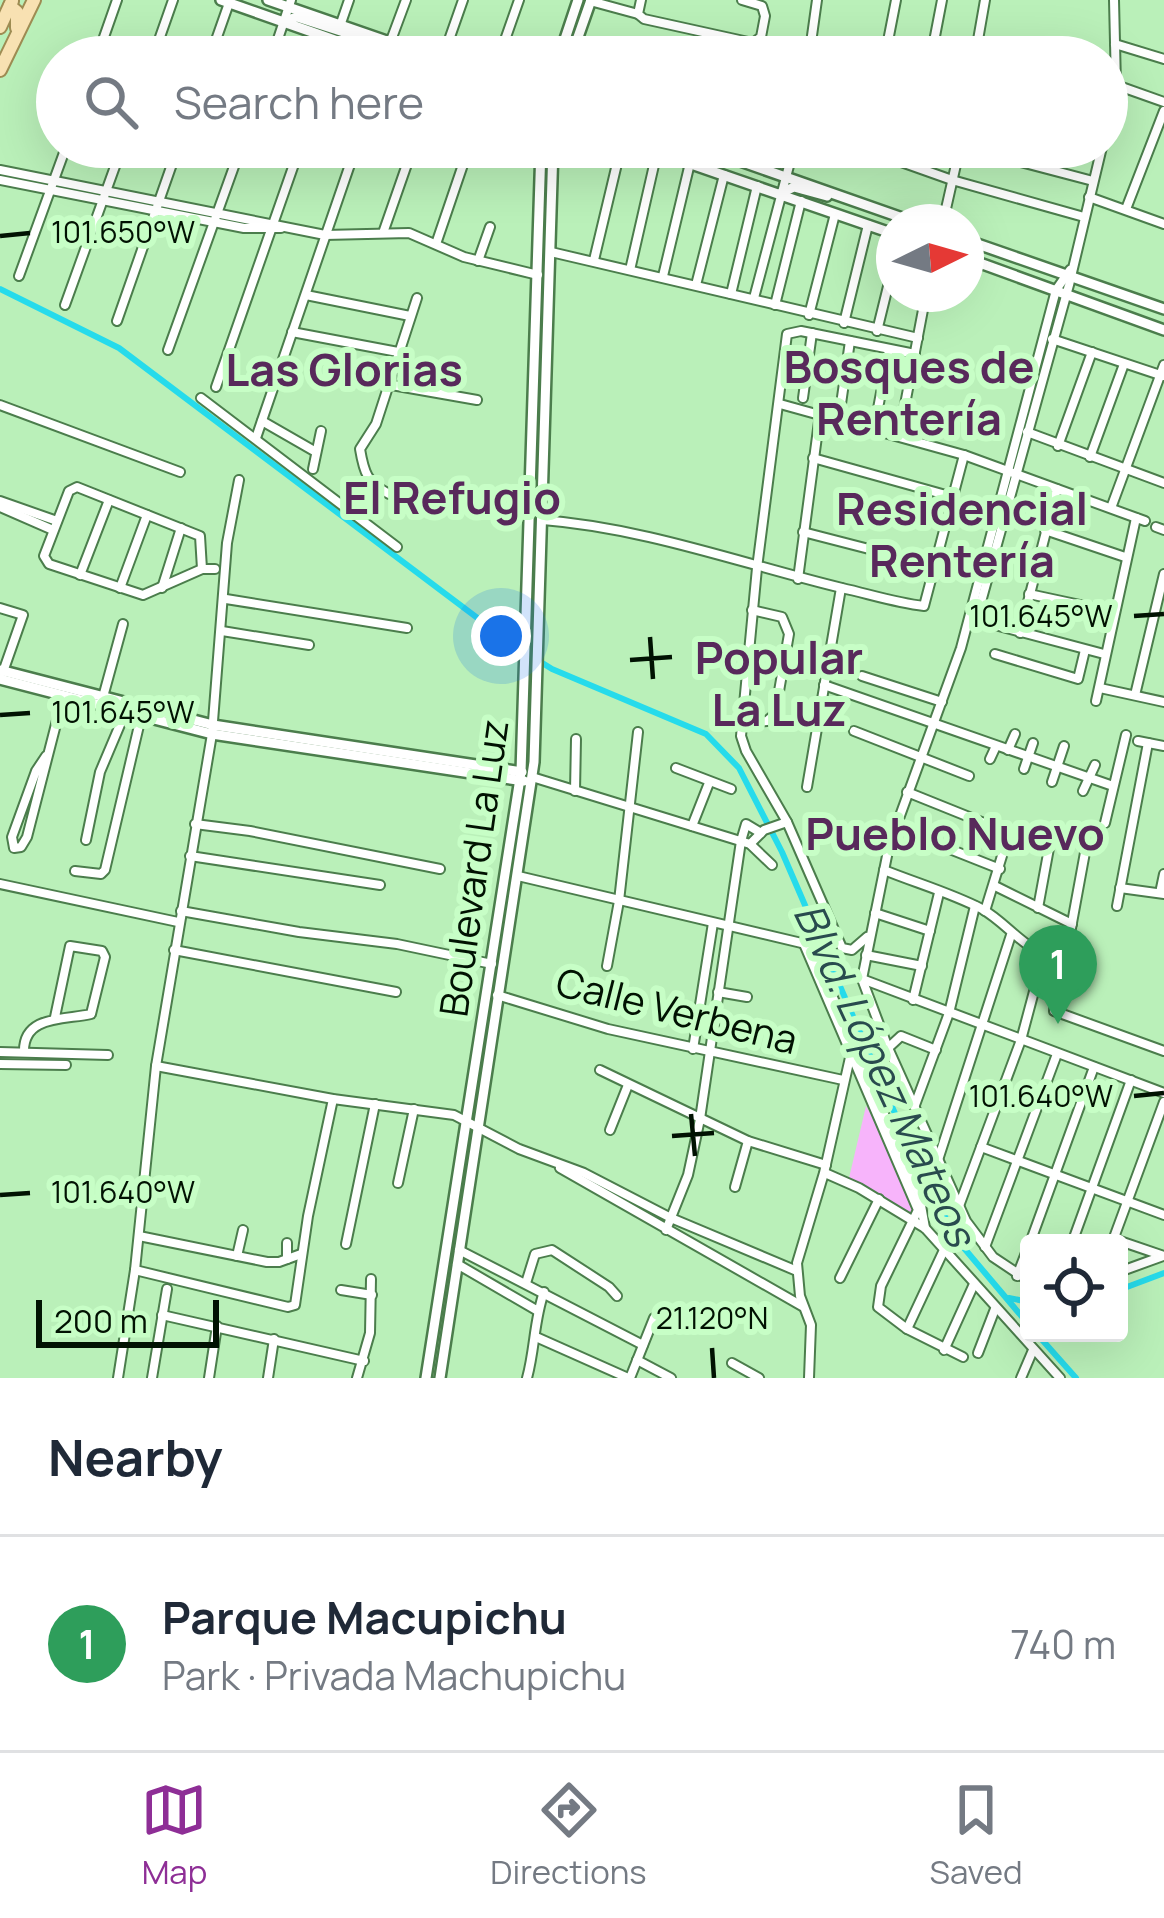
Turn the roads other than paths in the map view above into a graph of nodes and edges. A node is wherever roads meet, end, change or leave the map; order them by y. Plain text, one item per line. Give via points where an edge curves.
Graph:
1 (34, 0) edge
2 (117, 0) edge
3 (173, 0) edge
4 (268, 0) edge
5 (349, 0) edge
6 (406, 0) edge
7 (463, 0) edge
8 (519, 0) edge
9 (578, 0) edge
10 (590, 0) edge
11 (641, 0) edge
12 (742, 0) edge
13 (818, 0) edge
14 (896, 0) edge
15 (942, 0) edge
16 (985, 0) edge
17 (1114, 0) edge
18 (225, 2) edge
19 (11, 3) edge
20 (290, 4) edge
21 (641, 16) junction
22 (284, 21) junction
23 (340, 26) junction
24 (0, 27) edge
25 (17, 35) junction
26 (104, 36) edge
27 (161, 36) edge
28 (216, 36) edge
29 (279, 36) edge
30 (324, 36) edge
31 (368, 36) joint
32 (393, 36) edge
33 (450, 36) edge
34 (506, 36) edge
35 (566, 36) edge
36 (578, 36) edge
37 (720, 36) edge
38 (761, 36) edge
39 (812, 36) edge
40 (889, 36) edge
41 (933, 36) edge
42 (979, 36) edge
43 (1115, 36) edge
44 (1128, 48) edge
45 (1164, 59) edge
46 (0, 70) edge
47 (1128, 90) edge
48 (1164, 106) edge
49 (58, 168) edge
50 (115, 168) edge
51 (171, 168) edge
52 (234, 168) edge
53 (293, 168) edge
54 (349, 168) edge
55 (405, 168) edge
56 (462, 168) edge
57 (541, 168) edge
58 (553, 168) edge
59 (616, 168) edge
60 (653, 168) edge
61 (689, 168) edge
62 (704, 168) edge
63 (758, 168) edge
64 (789, 168) edge
65 (918, 168) edge
66 (956, 168) edge
67 (1041, 168) edge
68 (1097, 168) edge
69 (0, 170) edge
70 (724, 175) junction
71 (786, 178) junction
72 (0, 180) edge
73 (952, 180) junction
74 (1093, 182) junction
75 (52, 185) junction
76 (757, 186) junction
77 (781, 194) junction
78 (832, 194) junction
79 (106, 195) junction
80 (1089, 197) junction
81 (800, 202) junction
82 (947, 204) edge
83 (157, 206) junction
84 (876, 209) edge
85 (1126, 209) junction
86 (835, 214) junction
87 (1084, 217) junction
88 (217, 218) junction
89 (1163, 221) edge
90 (868, 225) junction
91 (273, 227) junction
92 (490, 227) dead end
93 (876, 228) edge
94 (382, 233) junction
95 (325, 235) junction
96 (436, 244) junction
97 (984, 245) edge
98 (551, 252) junction
99 (594, 260) junction
100 (478, 261) junction
101 (984, 265) edge
102 (630, 270) junction
103 (1069, 273) junction
104 (538, 274) junction
105 (19, 275) dead end
106 (663, 276) junction
107 (696, 285) junction
108 (1060, 289) junction
109 (731, 294) junction
110 (306, 295) junction
111 (417, 298) dead end
112 (754, 298) junction
113 (775, 304) junction
114 (65, 305) dead end
115 (788, 308) junction
116 (1164, 309) edge
117 (882, 312) edge
118 (923, 312) edge
119 (906, 314) dead end
120 (809, 315) junction
121 (410, 316) junction
122 (922, 317) junction
123 (117, 321) dead end
124 (844, 323) junction
125 (1164, 330) edge
126 (878, 331) junction
127 (292, 332) junction
128 (812, 333) junction
129 (788, 335) junction
130 (918, 338) junction
131 (1052, 339) junction
132 (850, 341) junction
133 (168, 350) dead end
134 (889, 350) junction
135 (398, 352) junction
136 (1092, 352) junction
137 (915, 354) junction
138 (1124, 364) junction
139 (1163, 372) edge
140 (386, 384) junction
141 (215, 387) dead end
142 (201, 398) dead end
143 (803, 398) dead end
144 (477, 400) dead end
145 (780, 404) junction
146 (841, 404) dead end
147 (0, 405) edge
148 (820, 414) junction
149 (876, 419) dead end
150 (262, 421) junction
151 (320, 431) dead end
152 (1027, 432) junction
153 (899, 436) junction
154 (256, 438) junction
155 (1058, 446) junction
156 (316, 452) junction
157 (964, 455) junction
158 (1090, 457) junction
159 (813, 458) junction
160 (313, 469) dead end
161 (1127, 470) junction
162 (1011, 471) junction
163 (180, 472) dead end
164 (1163, 479) edge
165 (239, 480) dead end
166 (1057, 489) junction
167 (389, 494) dead end
168 (952, 496) junction
169 (110, 500) junction
170 (0, 504) edge
171 (1111, 508) junction
172 (147, 515) junction
173 (543, 520) junction
174 (55, 526) junction
175 (181, 527) junction
176 (1045, 530) junction
177 (803, 532) junction
178 (397, 547) dead end
179 (1125, 557) junction
180 (934, 566) junction
181 (215, 568) dead end
182 (757, 568) junction
183 (202, 569) junction
184 (1164, 574) edge
185 (80, 575) junction
186 (798, 579) junction
187 (120, 588) junction
188 (842, 588) junction
189 (161, 589) junction
190 (1029, 594) junction
191 (226, 599) junction
192 (0, 608) edge
193 (752, 610) junction
194 (1113, 612) junction
195 (972, 619) junction
196 (123, 624) dead end
197 (407, 628) dead end
198 (221, 631) junction
199 (1020, 634) junction
200 (309, 645) dead end
201 (1085, 650) junction
202 (994, 654) dead end
203 (1104, 654) junction
204 (1, 675) edge
205 (862, 676) dead end
206 (824, 685) junction
207 (41, 687) junction
208 (1100, 688) junction
209 (532, 692) junction
210 (1135, 695) junction
211 (63, 697) junction
212 (102, 699) junction
213 (1096, 701) dead end
214 (942, 702) junction
215 (1164, 702) edge
216 (125, 713) junction
217 (141, 717) junction
218 (742, 723) junction
219 (933, 724) junction
220 (212, 729) junction
221 (854, 731) dead end
222 (638, 732) dead end
223 (1015, 734) dead end
224 (1126, 735) dead end
225 (576, 739) dead end
226 (1033, 743) dead end
227 (995, 746) junction
228 (1064, 746) dead end
229 (1164, 746) edge
230 (1008, 751) junction
231 (921, 755) junction
232 (46, 756) junction
233 (1028, 757) junction
234 (990, 759) dead end
235 (1095, 765) dead end
236 (1058, 766) junction
237 (676, 769) dead end
238 (1024, 769) dead end
239 (969, 776) dead end
240 (528, 778) junction
241 (1088, 779) junction
242 (709, 782) junction
243 (1052, 782) dead end
244 (1113, 786) junction
245 (807, 787) dead end
246 (731, 789) dead end
247 (574, 791) junction
248 (1083, 791) dead end
249 (907, 792) junction
250 (628, 808) junction
251 (784, 822) junction
252 (1106, 823) dead end
253 (195, 824) junction
254 (692, 826) junction
255 (894, 827) junction
256 (763, 832) junction
257 (1052, 832) dead end
258 (86, 840) dead end
259 (745, 842) junction
260 (1085, 847) dead end
261 (190, 856) junction
262 (772, 865) dead end
263 (440, 869) dead end
264 (1000, 869) junction
265 (884, 870) junction
266 (75, 871) dead end
267 (1164, 874) edge
268 (518, 876) junction
269 (0, 884) edge
270 (380, 885) dead end
271 (995, 886) junction
272 (1120, 888) junction
273 (939, 892) junction
274 (1162, 894) edge
275 (619, 901) junction
276 (1117, 906) dead end
277 (980, 908) junction
278 (1038, 908) junction
279 (874, 913) junction
280 (179, 916) junction
281 (712, 923) junction
282 (1072, 923) junction
283 (729, 926) junction
284 (930, 931) junction
285 (870, 934) junction
286 (1012, 934) junction
287 (174, 950) junction
288 (1044, 954) junction
289 (866, 955) junction
290 (492, 964) junction
291 (607, 966) dead end
292 (922, 966) junction
293 (862, 979) junction
294 (396, 992) dead end
295 (718, 992) junction
296 (1055, 994) dead end
297 (497, 995) junction
298 (747, 997) dead end
299 (913, 1000) junction
300 (949, 1013) junction
301 (55, 1016) junction
302 (984, 1026) junction
303 (1021, 1040) junction
304 (694, 1048) junction
305 (889, 1048) junction
306 (852, 1049) junction
307 (936, 1050) junction
308 (1164, 1051) edge
309 (0, 1052) edge
310 (11, 1052) junction
311 (29, 1052) junction
312 (710, 1052) junction
313 (1058, 1054) junction
314 (108, 1055) dead end
315 (5, 1064) edge
316 (66, 1065) dead end
317 (156, 1066) junction
318 (1094, 1067) junction
319 (600, 1070) dead end
320 (843, 1080) junction
321 (1131, 1080) junction
322 (628, 1085) junction
323 (1164, 1093) edge
324 (333, 1099) junction
325 (1164, 1102) edge
326 (374, 1104) junction
327 (914, 1106) junction
328 (414, 1109) junction
329 (700, 1119) junction
330 (466, 1120) junction
331 (478, 1130) junction
332 (610, 1130) dead end
333 (748, 1141) junction
334 (981, 1147) junction
335 (548, 1161) junction
336 (938, 1162) junction
337 (1019, 1163) junction
338 (825, 1169) junction
339 (1056, 1176) junction
340 (398, 1183) dead end
341 (735, 1187) dead end
342 (1091, 1189) junction
343 (879, 1199) junction
344 (1127, 1202) junction
345 (959, 1207) junction
346 (1164, 1214) edge
347 (671, 1218) junction
348 (914, 1221) junction
349 (925, 1228) junction
350 (243, 1230) dead end
351 (666, 1230) junction
352 (1033, 1234) edge
353 (1075, 1234) edge
354 (1116, 1234) edge
355 (139, 1236) junction
356 (287, 1243) dead end
357 (346, 1244) dead end
358 (1128, 1245) edge
359 (985, 1248) junction
360 (459, 1250) junction
361 (944, 1250) junction
362 (302, 1255) junction
363 (237, 1256) junction
364 (1164, 1256) edge
365 (286, 1259) junction
366 (457, 1264) junction
367 (1020, 1268) edge
368 (1128, 1269) edge
369 (135, 1270) junction
370 (797, 1271) junction
371 (1017, 1276) junction
372 (1020, 1277) edge
373 (840, 1278) dead end
374 (371, 1279) dead end
375 (526, 1283) junction
376 (974, 1284) junction
377 (167, 1288) dead end
378 (341, 1290) dead end
379 (544, 1292) junction
380 (372, 1295) junction
381 (617, 1296) dead end
382 (803, 1307) junction
383 (994, 1309) junction
384 (538, 1311) junction
385 (163, 1315) junction
386 (653, 1318) dead end
387 (217, 1326) junction
388 (907, 1329) junction
389 (536, 1337) junction
390 (274, 1339) junction
391 (643, 1345) junction
392 (944, 1349) junction
393 (1034, 1350) junction
394 (978, 1353) dead end
395 (963, 1357) dead end
396 (637, 1360) junction
397 (364, 1361) junction
398 (732, 1364) dead end
399 (809, 1374) edge
400 (531, 1376) edge
401 (118, 1378) edge
402 (152, 1378) edge
403 (209, 1378) edge
404 (268, 1378) edge
405 (357, 1378) edge
406 (426, 1378) edge
407 (440, 1378) edge
408 (629, 1378) edge
409 (671, 1378) edge
410 (759, 1378) edge
411 (822, 1378) edge
412 (1021, 1378) edge
413 (1060, 1378) edge

1 - 25 main road
2 - 26 street
3 - 27 street
4 - 20 main road
5 - 23 street
6 - 32 street
7 - 33 street
8 - 34 street
9 - 35 main road
10 - 21 street
10 - 36 main road
11 - 21 street
12 - 38 street via 762,6
13 - 39 street
14 - 40 street
15 - 41 street
16 - 42 street
17 - 43 street
18 - 22 main road
18 - 28 street
19 - 24 main road
19 - 25 main road
20 - 22 street
20 - 23 main road
21 - 37 street
22 - 29 street
22 - 30 main road
22 - 31 main road via 297,17
23 - 31 main road
25 - 46 main road
44 - 45 street
47 - 48 street
48 - 85 street
49 - 75 street
50 - 79 street
51 - 83 street
52 - 88 street
53 - 91 street
54 - 95 street
55 - 94 street
56 - 96 street
57 - 104 main road, Boulevard La Luz
58 - 98 main road, Boulevard La Luz
59 - 99 street
60 - 102 street
61 - 106 street
62 - 70 main road
63 - 71 main road
64 - 71 street
65 - 73 street
66 - 73 street
67 - 74 street
68 - 74 street
69 - 75 street
70 - 76 main road
70 - 107 street
71 - 77 street
71 - 78 main road
72 - 75 street
73 - 82 street
73 - 87 street
74 - 80 street
75 - 79 street
75 - 105 street
76 - 77 main road
76 - 109 street
77 - 78 main road
77 - 81 main road
77 - 112 street
78 - 84 main road
79 - 83 street
79 - 114 street
80 - 85 street
80 - 87 street
81 - 86 main road
81 - 113 street
83 - 88 street
83 - 123 street
85 - 89 street
86 - 90 main road
86 - 120 street
87 - 103 street
88 - 91 street
88 - 133 street
90 - 93 main road
90 - 124 street
91 - 95 street
91 - 141 street
92 - 100 street
94 - 95 street
94 - 96 street
95 - 110 street
96 - 100 street
97 - 103 main road
98 - 99 street
98 - 173 main road, Boulevard La Luz
99 - 102 street
100 - 104 street
101 - 108 main road
102 - 106 street
103 - 108 main road
103 - 116 main road
104 - 209 main road, Boulevard La Luz
106 - 107 street
107 - 109 street
108 - 125 main road
108 - 131 street
108 - 162 street
109 - 112 street
110 - 121 street
110 - 127 street
111 - 121 street
112 - 113 street
113 - 115 street
115 - 120 street
115 - 129 street
117 - 126 street
118 - 122 street
119 - 122 street
120 - 124 street
121 - 135 street
122 - 130 street
124 - 126 street
126 - 130 street
127 - 135 street
127 - 150 street
128 - 129 street
128 - 132 street
128 - 143 street
129 - 145 street
130 - 137 street
131 - 136 street
131 - 152 street
132 - 134 street
132 - 146 street
134 - 137 street
134 - 149 street
135 - 140 street
136 - 138 street
136 - 155 street
137 - 153 street
138 - 139 street
138 - 158 street
139 - 161 street
140 - 144 street
140 - 167 street via 376,424 359,449 370,484
142 - 154 street
145 - 148 street
145 - 182 street
147 - 163 street
148 - 153 street
148 - 159 street
150 - 154 street
150 - 156 street
151 - 156 street
152 - 155 street
152 - 162 street
153 - 157 street
154 - 178 street
155 - 158 street
156 - 160 street
157 - 162 street
157 - 168 street
158 - 161 street
159 - 168 street
159 - 177 street
161 - 164 street
161 - 171 street
162 - 166 street
162 - 195 street
165 - 191 street
166 - 171 street
166 - 176 street
168 - 180 street
169 - 172 street
169 - 174 street via 72,488
169 - 185 street
170 - 174 street
171 - 179 street via 1140,519
172 - 175 street
172 - 187 street
173 - 182 street via 658,538
173 - 209 main road, Boulevard La Luz
174 - 185 street via 45,559
175 - 183 street via 201,537
175 - 189 street
176 - 179 street
176 - 190 street
177 - 180 street
177 - 186 street
179 - 194 street
180 - 188 street via 924,606
181 - 183 street
182 - 186 street
182 - 193 street
183 - 189 street
184 - 210 street
185 - 187 street
186 - 188 street
187 - 189 street via 143,595
188 - 206 street
190 - 194 street
190 - 199 street
191 - 197 street
191 - 198 street
192 - 204 street via 23,615
193 - 218 street
193 - 218 street via 782,617 789,634 775,714
194 - 203 street
195 - 199 street
195 - 214 street
196 - 212 street
198 - 200 street
198 - 220 street
199 - 201 street
201 - 202 street via 1078,679
201 - 203 street
203 - 208 street
204 - 207 main road
205 - 214 street
206 - 219 street
206 - 245 street
207 - 211 main road
207 - 212 main road
208 - 210 street
208 - 213 street
209 - 240 main road, Boulevard La Luz
210 - 215 street
211 - 216 main road
211 - 232 street
212 - 220 main road
214 - 219 street
216 - 217 main road
216 - 258 street via 100,772
217 - 220 main road
217 - 266 street via 106,870
218 - 251 street via 746,752
219 - 227 street
219 - 231 street
220 - 240 main road
220 - 253 street
221 - 231 street
222 - 250 street
223 - 230 street
224 - 244 street
225 - 247 street
226 - 233 street
227 - 230 street
227 - 234 street
228 - 236 street
229 - 272 street via 1143,742
230 - 233 street
231 - 239 street
231 - 249 street
232 - 232 street via 27,837 14,848 12,837
233 - 236 street
233 - 238 street
235 - 241 street
236 - 241 street
236 - 243 street
237 - 242 street
240 - 247 street
240 - 268 main road, Boulevard La Luz
240 - 290 main road, Boulevard La Luz
241 - 244 street
241 - 248 street
242 - 246 street
242 - 254 street
244 - 252 street
247 - 250 street
249 - 255 street
249 - 264 street via 1005,829
250 - 254 street
250 - 275 street
251 - 256 street
251 - 285 street via 842,948 852,950
253 - 261 street
253 - 263 street
254 - 259 street
255 - 264 street
255 - 265 street
256 - 259 street
256 - 259 street via 746,824
257 - 278 street
259 - 262 street
259 - 283 street
260 - 282 street
261 - 270 street
261 - 280 street
264 - 271 street
265 - 273 street
265 - 279 street
267 - 274 street
268 - 275 street
268 - 297 main road, Boulevard La Luz
269 - 280 street
271 - 277 street
271 - 278 street
272 - 274 street
272 - 276 street
273 - 277 street
273 - 284 street
275 - 281 street
275 - 291 street
277 - 286 street
277 - 300 street
278 - 282 street
279 - 284 street
279 - 285 street
280 - 287 street
280 - 290 street
281 - 283 street
281 - 304 street
282 - 288 street via 1061,958
283 - 295 street
283 - 306 street via 807,944
284 - 292 street
285 - 289 street
286 - 288 street
286 - 302 street
287 - 294 street
287 - 317 street
288 - 303 street
289 - 292 street
289 - 293 street
290 - 330 main road, Boulevard La Luz
292 - 299 street
293 - 299 street
293 - 305 street
295 - 298 street
295 - 312 street
296 - 308 street via 1054,1011
297 - 304 street, Calle Verbena
297 - 331 main road, Boulevard La Luz
299 - 300 street
300 - 302 street
300 - 307 street
301 - 301 street via 91,1014 102,951 68,949
301 - 311 street via 25,1036
302 - 303 street
302 - 336 street
303 - 313 street
303 - 334 street
304 - 312 street, Calle Verbena
305 - 307 street via 901,1036
305 - 327 street
306 - 320 street
306 - 348 street via 918,1210
306 - 349 street via 919,1194
307 - 327 street
309 - 310 street
310 - 311 street
310 - 315 street
311 - 314 street
312 - 320 street, Calle Verbena
312 - 329 street
313 - 318 street
313 - 337 street
315 - 316 street
317 - 324 street
317 - 355 street
318 - 321 street
318 - 339 street
319 - 322 street
320 - 338 street
321 - 323 street
321 - 342 street
322 - 329 street
322 - 332 street
324 - 326 street
324 - 362 street
325 - 344 street
326 - 328 street
326 - 357 street
327 - 336 street
328 - 330 street
328 - 340 street
329 - 333 street
329 - 347 street
330 - 331 street
330 - 406 main road, Boulevard La Luz
331 - 335 street
331 - 360 main road, Boulevard La Luz
333 - 338 street
333 - 341 street
334 - 337 street
334 - 345 street
335 - 347 street
335 - 351 street
336 - 345 street
337 - 339 street
337 - 359 street
338 - 343 street
338 - 370 street
339 - 342 street
339 - 352 street
342 - 344 street
342 - 353 street
343 - 348 street
343 - 373 street
344 - 346 street
344 - 354 street
345 - 359 street
347 - 351 street
347 - 370 street
348 - 349 street
348 - 388 street via 877,1301 880,1313
349 - 361 street
350 - 363 street
351 - 382 street
355 - 363 street
355 - 369 street
356 - 365 street
358 - 364 street
359 - 371 street
360 - 366 main road, Boulevard La Luz
360 - 375 street
361 - 376 street
361 - 388 street
362 - 365 street
362 - 369 street via 296,1302 288,1307
363 - 365 street
364 - 368 street
366 - 384 street
366 - 407 main road, Boulevard La Luz
367 - 371 street
369 - 401 street
370 - 382 street
371 - 372 street
374 - 380 street
375 - 379 street
375 - 381 street via 535,1254 552,1250
376 - 383 street
376 - 392 street
377 - 385 street
378 - 380 street
379 - 384 street
379 - 391 street
380 - 397 street
382 - 399 street via 812,1325
383 - 393 street
383 - 394 street
384 - 389 street
385 - 387 street
385 - 402 street
386 - 391 street
387 - 390 street
387 - 403 street
388 - 392 street
389 - 400 street
389 - 408 street
390 - 397 street
390 - 404 street
391 - 396 street
392 - 395 street
393 - 412 street
393 - 413 street
396 - 408 street
396 - 409 street
397 - 405 street
398 - 410 street
399 - 411 street

